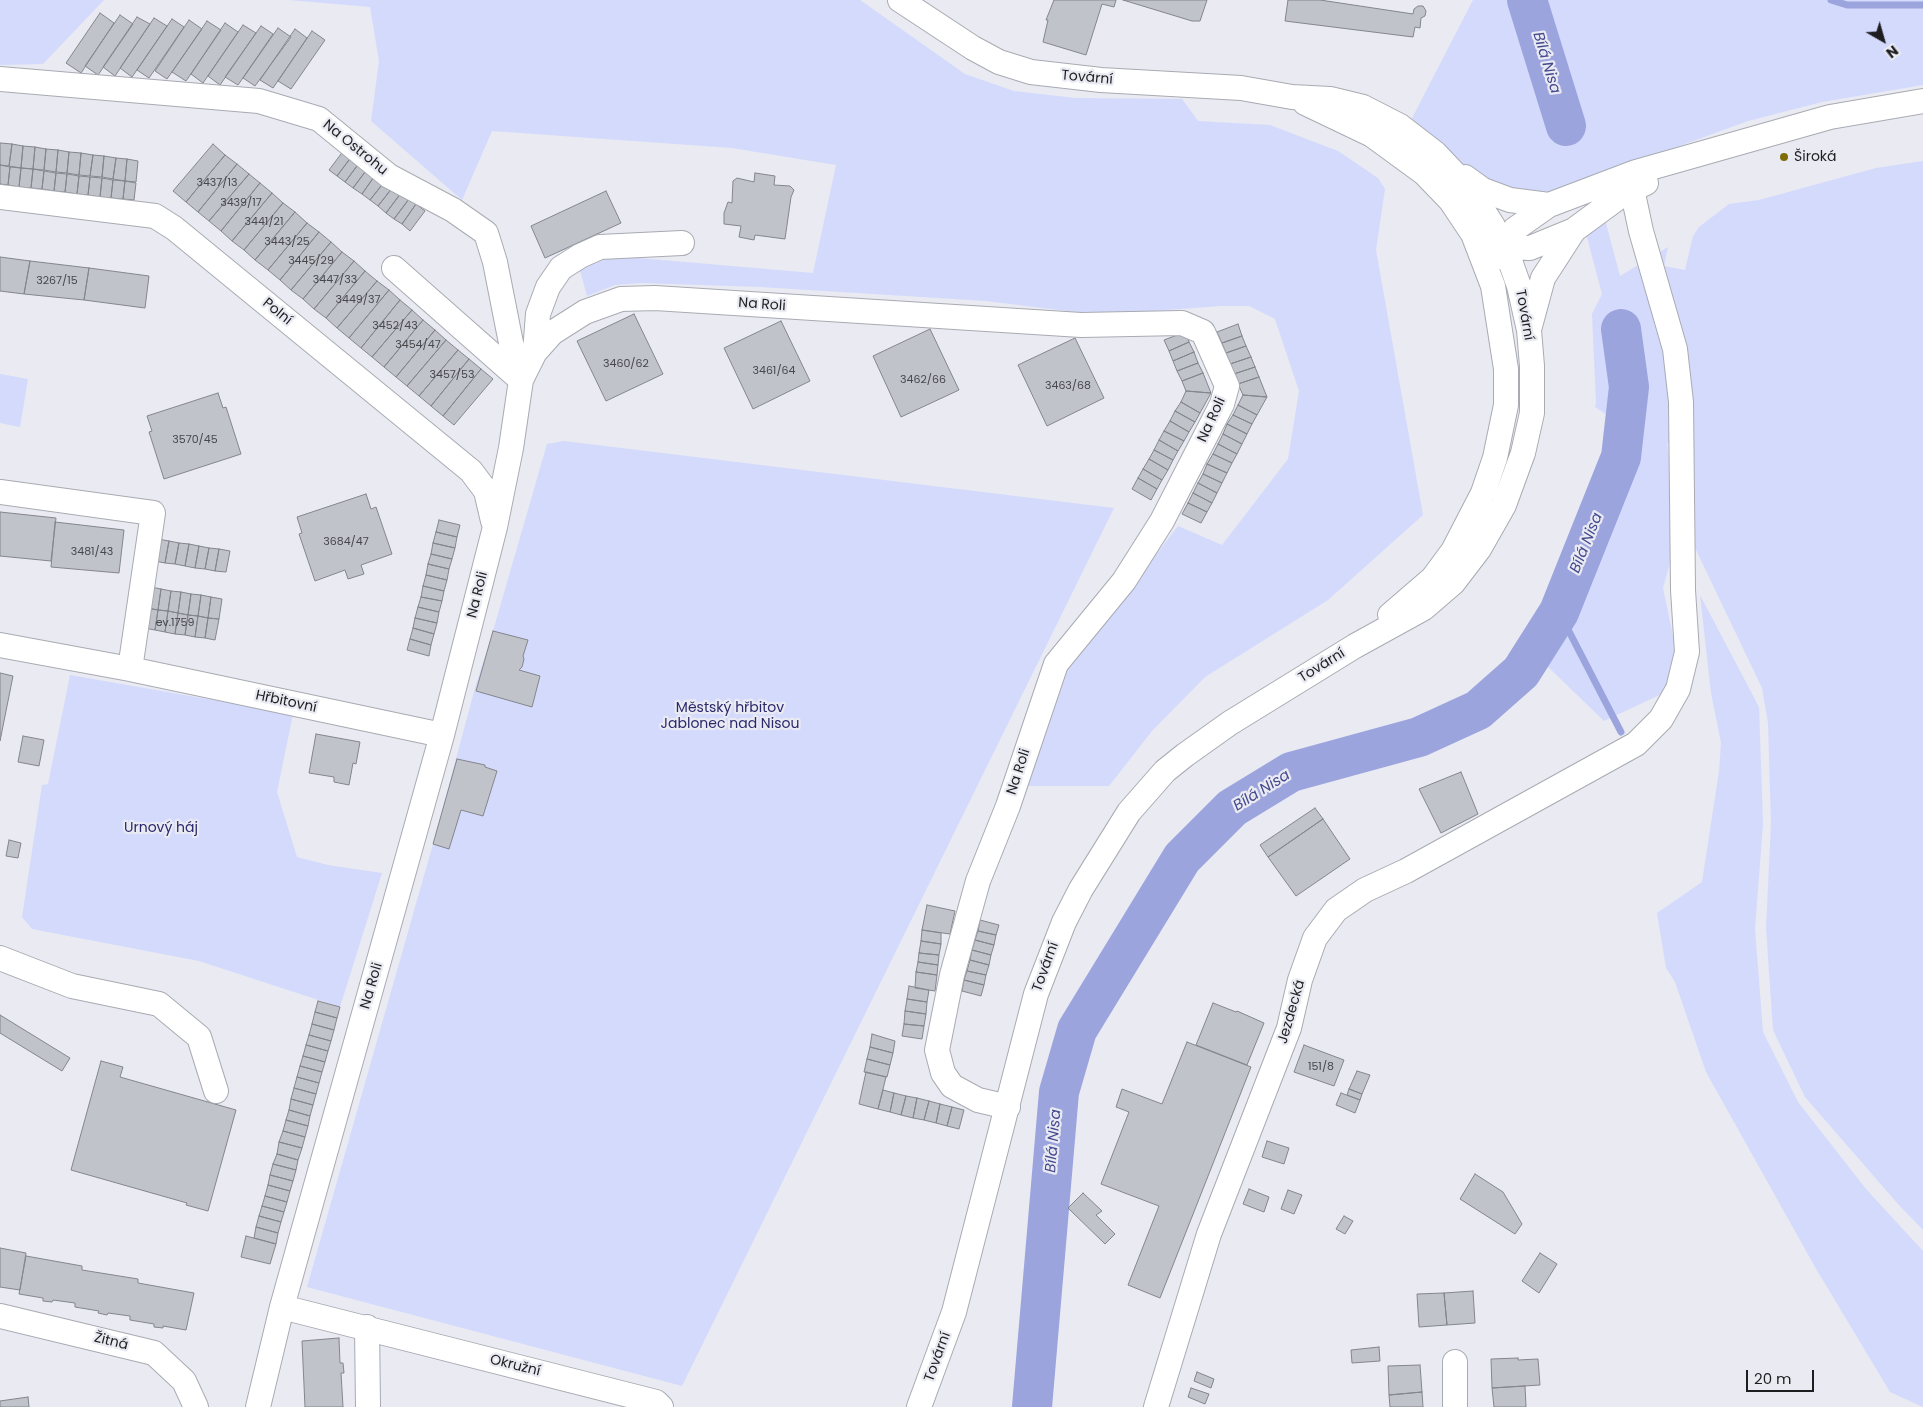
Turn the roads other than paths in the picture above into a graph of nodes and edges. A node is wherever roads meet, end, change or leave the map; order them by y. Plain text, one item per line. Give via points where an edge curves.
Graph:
1 (900, 0) edge
2 (0, 79) edge
3 (1292, 97) junction
4 (1923, 101) edge
5 (1435, 153) junction
6 (1700, 155) junction
7 (1632, 189) junction
8 (0, 197) edge
9 (1549, 205) junction
10 (1574, 230) junction
11 (1473, 234) junction
12 (682, 243) dead end
13 (1504, 247) junction
14 (394, 268) dead end
15 (1493, 286) junction
16 (1528, 330) junction
17 (535, 352) junction
18 (521, 380) junction
19 (0, 492) edge
20 (495, 527) junction
21 (0, 646) edge
22 (1355, 646) junction
23 (130, 668) junction
24 (442, 735) junction
25 (0, 958) edge
26 (216, 1091) dead end
27 (1008, 1107) junction
28 (282, 1307) junction
29 (0, 1316) edge
30 (367, 1328) junction
31 (1454, 1362) dead end
32 (659, 1404) edge
33 (196, 1407) edge
34 (258, 1407) edge
35 (368, 1407) edge
36 (919, 1407) edge
37 (1156, 1407) edge
38 (1455, 1407) edge

1 - 3 street, Tovární via 999,62 1030,72 1101,80 1240,88
2 - 18 street, Na Ostrohu via 259,101 319,119 389,176 453,210 486,233
3 - 5 street, Tovární via 1330,99 1363,107 1400,126
3 - 11 street, Tovární via 1372,135 1424,174 1451,201
4 - 6 street via 1830,117
5 - 9 street via 1483,190 1510,200
5 - 13 street, Tovární via 1470,190
6 - 7 street
6 - 9 street via 1636,172
7 - 10 street
7 - 37 street, Jezdecká via 1641,232 1675,348 1681,402 1683,590 1687,652 1678,689 1661,719 1636,744 1366,890 1336,910 1315,938 1300,980 1289,1028 1209,1234
8 - 20 street, Polní via 155,216 174,228 471,471 486,491
9 - 13 street via 1515,229
10 - 13 street via 1530,248
10 - 16 street via 1543,278
11 - 13 street
11 - 15 street, Tovární
12 - 17 street via 600,247 561,268 548,287 538,314
13 - 15 street via 1493,266
13 - 16 street, Tovární via 1519,286
14 - 18 street
15 - 22 street, Tovární via 1506,369 1506,405 1495,458 1483,493 1453,551 1433,578
16 - 22 street, Tovární via 1532,413 1523,453 1504,506 1454,583 1424,608
17 - 18 street, Na Roli
17 - 27 street, Na Roli via 552,333 585,312 621,299 655,298 1081,325 1182,323 1203,332 1227,386 1222,404 1162,521 1124,581 1056,664 1008,806 978,881 952,975 937,1050 943,1073 952,1086 978,1100
18 - 20 street, Na Roli
19 - 23 street via 152,513
20 - 24 street, Na Roli
21 - 23 street, Hřbitovní
22 - 27 street, Tovární via 1185,754 1148,788 1129,812 1081,889 1060,931 1036,994
23 - 24 street, Hřbitovní
24 - 28 street, Na Roli
25 - 26 street via 72,986 160,1004 199,1037
27 - 36 street, Tovární via 954,1312
28 - 30 street, Okružní
28 - 34 street, Na Roli
29 - 33 street, Žitná via 154,1353 184,1381
30 - 32 street, Okružní
30 - 35 street
31 - 38 street

